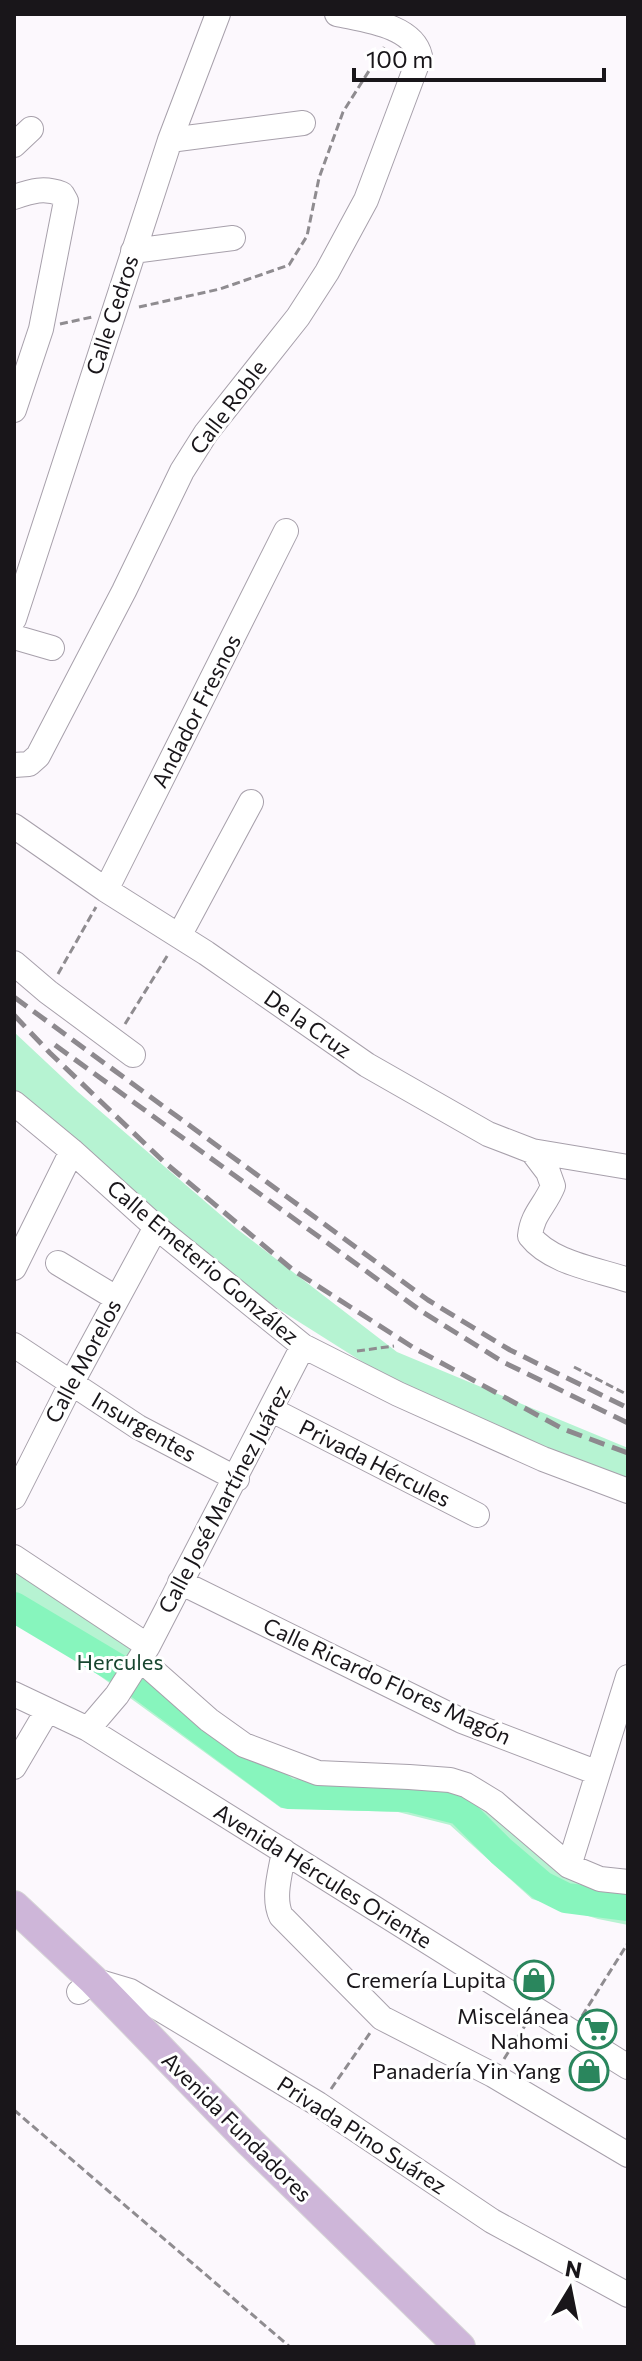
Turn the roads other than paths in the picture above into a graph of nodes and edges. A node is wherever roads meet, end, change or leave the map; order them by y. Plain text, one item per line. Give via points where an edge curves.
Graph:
1 (218, 14) edge
2 (337, 14) edge
3 (303, 123) dead end
4 (170, 140) junction
5 (14, 197) edge
6 (233, 238) dead end
7 (133, 251) junction
8 (14, 410) edge
9 (286, 531) dead end
10 (14, 619) edge
11 (14, 637) edge
12 (52, 648) dead end
13 (14, 765) edge
14 (251, 802) dead end
15 (14, 826) edge
16 (106, 890) junction
17 (179, 936) junction
18 (14, 963) edge
19 (123, 1048) road end
20 (14, 1103) edge
21 (72, 1151) junction
22 (532, 1151) junction
23 (628, 1167) edge
24 (156, 1227) junction
25 (58, 1263) dead end
26 (14, 1268) edge
27 (628, 1280) edge
28 (116, 1298) junction
29 (14, 1345) edge
30 (303, 1346) junction
31 (71, 1384) junction
32 (272, 1410) junction
33 (237, 1479) junction
34 (628, 1491) edge
35 (14, 1497) edge
36 (477, 1515) dead end
37 (14, 1557) edge
38 (180, 1582) junction
39 (141, 1659) junction
40 (628, 1677) edge
41 (14, 1694) edge
42 (47, 1711) junction
43 (88, 1729) junction
44 (14, 1767) edge
45 (598, 1773) junction
46 (284, 1851) junction
47 (569, 1866) junction
48 (628, 1882) edge
49 (14, 1906) edge
50 (14, 1930) edge
51 (86, 1986) junction
52 (628, 2067) edge
53 (628, 2155) edge
54 (628, 2295) edge
55 (439, 2347) edge
56 (460, 2347) edge

1 - 4 street, Calle Cedros
2 - 13 street, Calle Roble via 409,37 420,56 366,200 298,317 182,471 38,756 29,764
3 - 4 street
4 - 7 street, Calle Cedros
5 - 8 street via 49,189 66,201 41,329
6 - 7 street
7 - 10 street, Calle Cedros
9 - 16 street, Andador Fresnos
11 - 12 street
14 - 17 street
15 - 16 street, De la Cruz
16 - 17 street, De la Cruz
17 - 22 street, De la Cruz via 367,1065 488,1134
18 - 19 street
20 - 21 street, Calle Emeterio González
21 - 24 street, Calle Emeterio González
21 - 26 street
22 - 23 street, De la Cruz
22 - 27 street via 553,1186 531,1220 530,1236 558,1257
24 - 28 street, Calle Morelos
24 - 30 street, Calle Emeterio González
25 - 28 street
28 - 31 street, Calle Morelos
29 - 31 street, Insurgentes
30 - 32 street, Calle José Martínez Juárez
30 - 34 street, Calle Emeterio González via 514,1446
31 - 33 street, Insurgentes via 138,1427
31 - 35 street, Calle Morelos
32 - 33 street, Calle José Martínez Juárez
32 - 36 street, Privada Hércules
33 - 38 street, Calle José Martínez Juárez
37 - 39 street
38 - 39 street, Calle José Martínez Juárez
38 - 45 street, Calle Ricardo Flores Magón via 462,1721
39 - 43 street, Calle José Martínez Juárez
39 - 47 street via 244,1745 318,1773 466,1785
40 - 45 street
41 - 42 street, Avenida Hércules Oriente
42 - 43 street, Avenida Hércules Oriente
42 - 44 street
43 - 46 street, Avenida Hércules Oriente
45 - 47 street
46 - 52 street, Avenida Hércules Oriente
46 - 53 street via 277,1892 281,1916 382,2018 493,2075
47 - 48 street via 600,1879
49 - 51 main road, Avenida Fundadores
50 - 51 main road, Avenida Fundadores
51 - 54 street, Privada Pino Suárez via 130,1991 318,2104 492,2221
51 - 55 main road, Avenida Fundadores via 392,2305
51 - 56 main road, Avenida Fundadores

